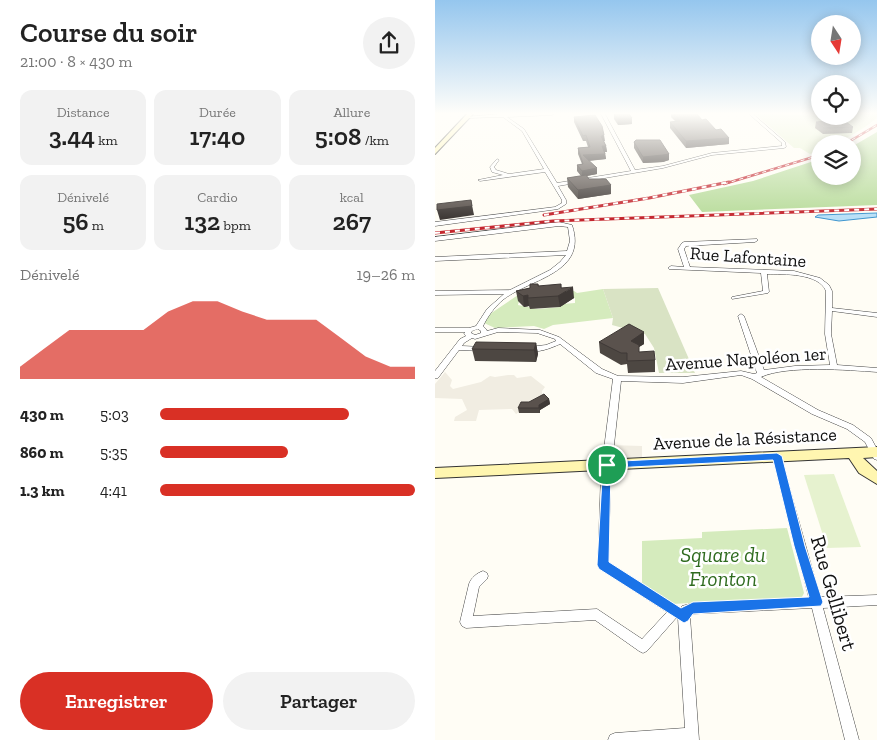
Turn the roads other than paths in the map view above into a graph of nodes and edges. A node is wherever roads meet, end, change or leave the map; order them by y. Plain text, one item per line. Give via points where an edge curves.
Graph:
1 (534, 149) edge
2 (621, 149) edge
3 (768, 149) edge
4 (497, 160) dead end
5 (547, 170) junction
6 (634, 172) junction
7 (509, 176) junction
8 (479, 180) dead end
9 (555, 185) junction
10 (435, 224) edge
11 (435, 239) edge
12 (755, 240) dead end
13 (570, 253) junction
14 (435, 259) edge
15 (687, 267) junction
16 (671, 268) dead end
17 (764, 271) junction
18 (512, 292) junction
19 (435, 293) edge
20 (734, 298) dead end
21 (828, 309) junction
22 (877, 315) edge
23 (741, 316) dead end
24 (435, 330) edge
25 (481, 330) junction
26 (469, 333) junction
27 (561, 341) junction
28 (457, 348) junction
29 (490, 349) edge
30 (521, 349) edge
31 (834, 367) junction
32 (877, 370) edge
33 (758, 375) junction
34 (435, 376) edge
35 (617, 378) junction
36 (876, 455) edge
37 (854, 456) junction
38 (778, 460) junction
39 (606, 468) junction
40 (435, 473) edge
41 (435, 479) edge
42 (877, 479) edge
43 (483, 576) dead end
44 (877, 600) edge
45 (817, 602) junction
46 (679, 614) junction
47 (691, 737) edge
48 (615, 740) edge
49 (852, 740) edge

1 - 5 street
2 - 6 street
3 - 6 street via 712,154
4 - 7 street via 491,168
5 - 7 street
5 - 9 street
6 - 9 street
7 - 8 street
9 - 10 street via 565,200 562,206
11 - 13 street via 559,224 570,226
12 - 15 street via 684,244 681,249
13 - 14 street
13 - 18 street via 554,271
15 - 16 street, Rue Lafontaine
15 - 17 street, Rue Lafontaine
17 - 20 street via 766,292
17 - 21 street, Rue Lafontaine via 794,273 818,280 829,291
18 - 19 street
18 - 25 street via 488,312
21 - 22 street
21 - 31 street, Rue Lafontaine via 828,334
23 - 33 street
24 - 26 street
25 - 26 street via 478,337
25 - 27 street via 528,329
26 - 28 street
27 - 30 street via 540,349
27 - 35 street via 599,371
28 - 29 street
28 - 34 street
31 - 32 street, Avenue Napoléon 1er
31 - 33 street, Avenue Napoléon 1er
33 - 35 street, Avenue Napoléon 1er via 730,373 683,380
33 - 36 street via 815,412 850,427 868,440
35 - 39 street
36 - 37 main road, Avenue de la Résistance
37 - 38 main road, Avenue de la Résistance
37 - 42 main road
38 - 39 main road, Avenue de la Résistance
38 - 45 street, Rue Gellibert via 799,546
39 - 40 main road, Avenue de la Résistance
39 - 41 main road, Avenue de la Résistance
39 - 46 street via 603,565
43 - 46 street via 474,584 466,622 597,614 643,647
44 - 45 street
45 - 46 street via 693,608
45 - 49 street, Rue Gellibert
46 - 47 street
47 - 48 street

